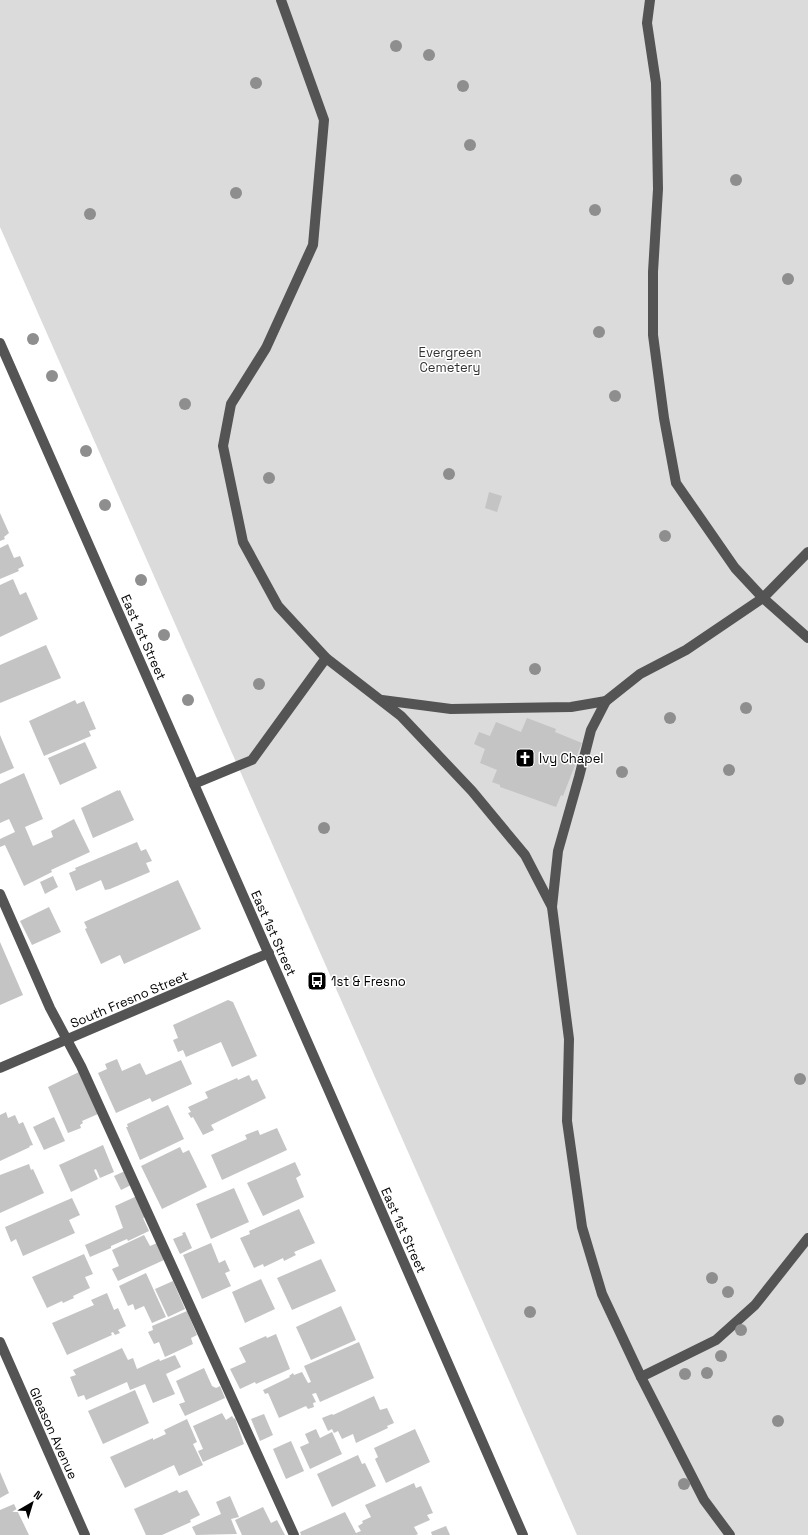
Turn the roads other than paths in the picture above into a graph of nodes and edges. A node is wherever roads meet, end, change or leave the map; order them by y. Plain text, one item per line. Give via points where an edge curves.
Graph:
1 (281, 0) edge
2 (650, 0) edge
3 (0, 343) edge
4 (808, 552) edge
5 (763, 598) junction
6 (808, 638) edge
7 (326, 658) junction
8 (381, 700) junction
9 (606, 700) junction
10 (194, 784) junction
11 (0, 894) edge
12 (552, 907) junction
13 (269, 953) junction
14 (67, 1039) junction
15 (0, 1068) edge
16 (808, 1238) edge
17 (0, 1342) edge
18 (641, 1377) junction
19 (85, 1535) edge
20 (294, 1535) edge
21 (523, 1535) edge
22 (730, 1535) edge

1 - 7 street via 324,120 313,245 266,348 231,404 223,446 243,542 278,606
2 - 5 street via 647,24 656,83 658,189 653,272 653,335 676,483 735,568
3 - 10 street, East 1st Street
4 - 5 street
5 - 6 street
5 - 9 street via 686,650 640,674
7 - 8 street
7 - 10 street via 252,760
8 - 9 street via 451,709 571,707
8 - 12 street via 401,716 472,791 525,855
9 - 12 street via 591,730 558,851
10 - 13 street, East 1st Street
11 - 14 street via 50,1008
12 - 18 street via 569,1039 567,1121 582,1228 602,1294
13 - 14 street, South Fresno Street
13 - 21 street, East 1st Street
14 - 15 street, South Fresno Street
14 - 20 street
16 - 18 street via 755,1305 716,1340
17 - 19 street, Gleason Avenue
18 - 22 street via 704,1500

